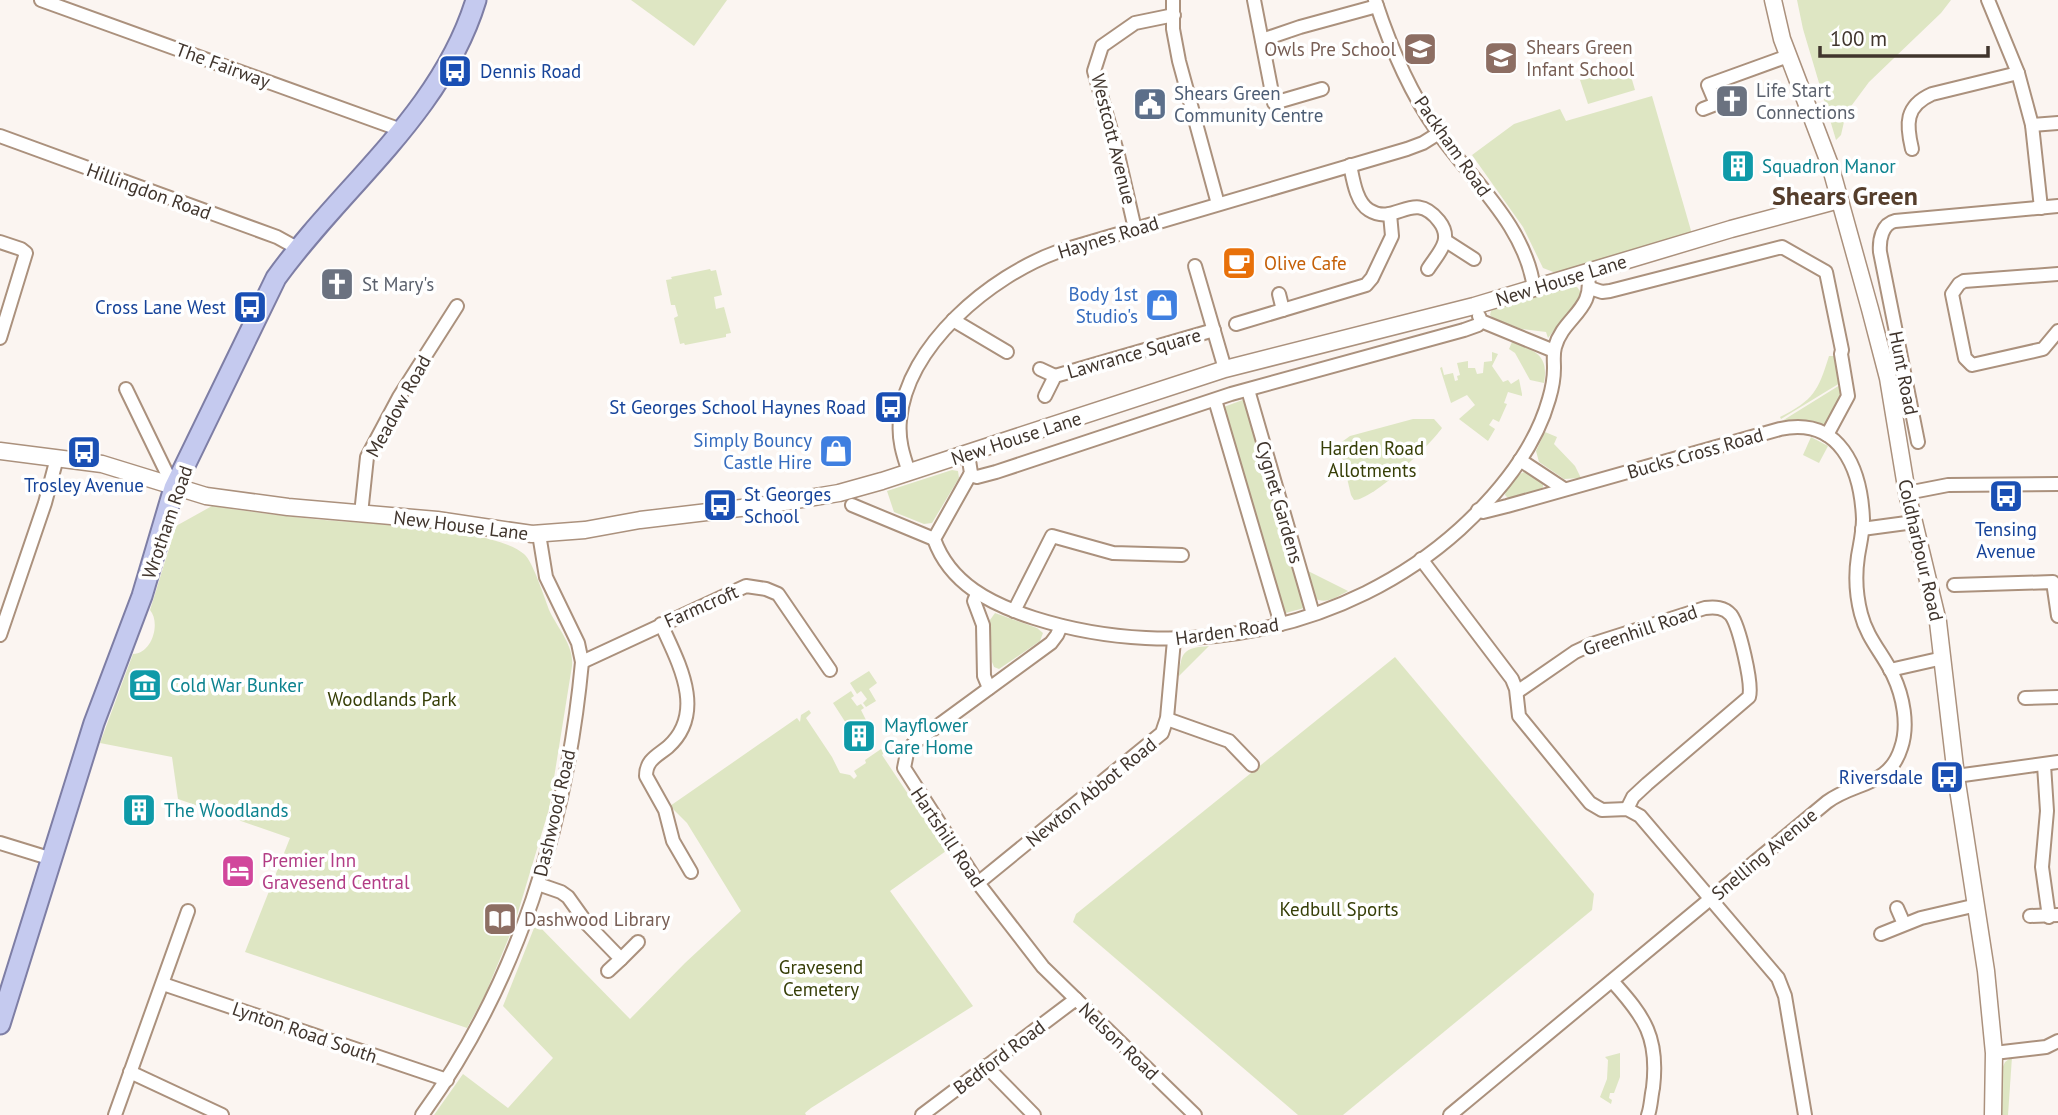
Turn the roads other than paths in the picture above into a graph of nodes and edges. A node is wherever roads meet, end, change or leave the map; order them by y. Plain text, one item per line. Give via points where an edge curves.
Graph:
1 (41, 0) edge
2 (1172, 0) edge
3 (1254, 0) edge
4 (1773, 0) edge
5 (1988, 0) edge
6 (472, 1) edge
7 (1376, 3) edge
8 (1174, 15) junction
9 (1262, 40) junction
10 (1788, 56) junction
11 (2018, 73) junction
12 (1322, 89) dead end
13 (1703, 109) dead end
14 (2058, 122) edge
15 (2032, 125) junction
16 (404, 131) junction
17 (1439, 133) junction
18 (0, 136) edge
19 (1912, 149) dead end
20 (1350, 165) junction
21 (1839, 200) junction
22 (1218, 204) junction
23 (2058, 206) edge
24 (2041, 208) junction
25 (1390, 214) junction
26 (1135, 229) junction
27 (1446, 241) junction
28 (0, 242) edge
29 (297, 248) junction
30 (1474, 259) dead end
31 (1195, 266) dead end
32 (1428, 270) dead end
33 (2058, 274) edge
34 (1589, 280) junction
35 (1534, 289) junction
36 (1279, 295) dead end
37 (1890, 303) junction
38 (457, 306) dead end
39 (1870, 309) junction
40 (1283, 310) junction
41 (953, 320) junction
42 (1236, 324) dead end
43 (1214, 330) junction
44 (2056, 336) edge
45 (0, 338) edge
46 (1554, 351) junction
47 (1007, 352) dead end
48 (1040, 369) dead end
49 (1224, 369) junction
50 (1055, 376) junction
51 (126, 389) dead end
52 (1248, 390) junction
53 (1045, 396) dead end
54 (1215, 400) junction
55 (1827, 435) junction
56 (1918, 442) dead end
57 (0, 451) edge
58 (968, 454) junction
59 (57, 458) junction
60 (1520, 460) junction
61 (909, 472) junction
62 (970, 475) junction
63 (2058, 484) edge
64 (174, 488) junction
65 (1564, 489) junction
66 (1907, 493) junction
67 (852, 505) dead end
68 (1478, 510) junction
69 (360, 514) junction
70 (1914, 522) junction
71 (1863, 529) junction
72 (539, 534) junction
73 (934, 539) junction
74 (1182, 555) dead end
75 (1422, 559) junction
76 (1954, 585) dead end
77 (977, 594) junction
78 (1014, 611) junction
79 (1313, 614) junction
80 (2058, 615) edge
81 (661, 624) junction
82 (1281, 624) junction
83 (1061, 626) junction
84 (0, 635) edge
85 (1174, 640) junction
86 (1942, 658) junction
87 (582, 662) junction
88 (830, 670) dead end
89 (1890, 670) junction
90 (989, 688) junction
91 (1517, 692) junction
92 (2058, 697) edge
93 (2025, 698) dead end
94 (1167, 719) junction
95 (2058, 762) edge
96 (1252, 765) dead end
97 (2044, 765) junction
98 (1956, 776) junction
99 (1627, 809) junction
100 (2053, 811) edge
101 (0, 843) edge
102 (52, 859) junction
103 (691, 872) dead end
104 (978, 883) junction
105 (538, 884) junction
106 (1710, 899) junction
107 (1977, 905) junction
108 (1897, 908) dead end
109 (188, 911) dead end
110 (2030, 916) dead end
111 (2053, 916) edge
112 (1904, 924) junction
113 (1881, 934) dead end
114 (638, 942) dead end
115 (621, 959) junction
116 (1042, 967) joint
117 (608, 971) dead end
118 (1612, 981) junction
119 (163, 984) junction
120 (1076, 999) junction
121 (0, 1024) edge
122 (2056, 1047) edge
123 (1994, 1053) junction
124 (986, 1066) junction
125 (130, 1072) junction
126 (447, 1080) junction
127 (115, 1115) edge
128 (222, 1115) edge
129 (422, 1115) edge
130 (922, 1115) edge
131 (1034, 1115) edge
132 (1195, 1115) edge
133 (1450, 1115) edge
134 (1648, 1115) edge
135 (1805, 1115) edge
136 (1993, 1115) edge

1 - 16 street, The Fairway
2 - 8 street
3 - 9 street
4 - 10 street, Coldharbour Road
5 - 11 street
6 - 16 main road, Wrotham Road via 464,33 450,61
7 - 9 street
7 - 17 street, Packham Road via 1398,61
8 - 22 street via 1172,29 1179,61
8 - 26 street, Westcott Avenue via 1135,23 1102,46 1094,71
9 - 12 street via 1275,103
10 - 13 street via 1708,85 1716,103
10 - 21 street, Coldharbour Road
11 - 15 street
11 - 19 street via 1921,98 1907,129
14 - 15 street
15 - 24 street
16 - 29 main road, Wrotham Road
17 - 20 street, Haynes Road via 1419,144
17 - 35 street, Packham Road via 1512,229
18 - 29 street, Hillingdon Road
20 - 22 street, Haynes Road
20 - 25 street via 1364,206 1378,214
21 - 34 street, New House Lane via 1706,237
21 - 39 street, Coldharbour Road
22 - 26 street, Haynes Road
23 - 24 street
24 - 37 street, Hunt Road via 1892,221 1880,241
25 - 27 street via 1425,208 1442,225
25 - 40 street via 1393,234 1369,282
26 - 41 street, Haynes Road via 1022,267
27 - 30 street
27 - 32 street
28 - 45 street via 26,253
29 - 64 main road, Wrotham Road via 276,278
31 - 43 street, Lawrance Square
33 - 44 street via 1964,281 1952,294 1965,358 1972,365 2043,349
34 - 35 street, New House Lane
34 - 46 street, Harden Road via 1586,301
34 - 55 street, New House Lane via 1599,292 1609,291 1782,247 1826,272 1848,394
35 - 49 street, New House Lane
36 - 40 street
37 - 39 street, Hunt Road
37 - 56 street, Hunt Road
38 - 69 street, Meadow Road via 367,457
39 - 66 street, Coldharbour Road via 1888,378
40 - 42 street
41 - 47 street
41 - 61 street, Haynes Road via 925,356 905,395 900,437
43 - 49 street, Lawrance Square
43 - 50 street, Lawrance Square
46 - 52 street, New House Lane via 1480,318 1478,325 1464,330
46 - 60 street, Harden Road via 1546,410
48 - 50 street, Lawrance Square
49 - 58 street, New House Lane
50 - 53 street, Lawrance Square
51 - 64 street
52 - 54 street, New House Lane
52 - 79 street, Cygnet Gardens
54 - 62 street, New House Lane via 996,472
54 - 82 street, Cygnet Gardens
55 - 65 street, Bucks Cross Road via 1807,427 1790,427
55 - 71 street via 1844,449 1851,463
57 - 59 street
58 - 61 street, New House Lane
58 - 62 street
59 - 64 street via 102,464
59 - 84 street
60 - 65 street
60 - 68 street, Harden Road
61 - 72 street, New House Lane via 827,495
62 - 73 street
63 - 66 street via 1948,485
64 - 69 street, New House Lane via 247,502
64 - 102 main road, Wrotham Road
65 - 68 street, Bucks Cross Road
66 - 70 street, Coldharbour Road
67 - 73 street
68 - 75 street, Harden Road
69 - 72 street, New House Lane
70 - 71 street
70 - 86 street, Coldharbour Road
71 - 89 street, Snelling Avenue via 1857,597 1868,634
72 - 87 street, Dashwood Road via 546,577 578,643
73 - 77 street, Harden Road via 955,576
74 - 78 street via 1113,553 1052,536
75 - 79 street, Harden Road via 1370,591
75 - 91 street
76 - 80 street via 2053,582
77 - 78 street, Harden Road
77 - 90 street via 974,601 983,625 984,676
78 - 83 street, Harden Road
79 - 82 street, Harden Road
81 - 87 street, Farmcroft
81 - 88 street, Farmcroft via 747,586 766,589 778,594
81 - 103 street via 684,678 688,703 678,734 650,762 646,776 666,810 673,841
82 - 85 street, Harden Road
83 - 85 street, Harden Road via 1118,637
83 - 90 street, Hartshill Road via 1051,643
85 - 94 street, Newton Abbot Road
86 - 89 street
86 - 98 street, Coldharbour Road
87 - 105 street, Dashwood Road via 562,794
89 - 106 street, Snelling Avenue via 1905,725 1901,749 1889,771 1827,802
90 - 104 street, Hartshill Road via 913,744 904,762 907,775
91 - 99 street via 1519,716 1593,805
91 - 99 street, Greenhill Road via 1575,652 1600,641 1705,608 1722,609 1730,615 1749,675 1749,697 1642,788
92 - 93 street
94 - 96 street via 1229,741
94 - 104 street, Newton Abbot Road via 1153,741
95 - 97 street
97 - 98 street
97 - 100 street
98 - 107 street, Coldharbour Road
99 - 106 street via 1643,819
100 - 111 street via 2042,859
101 - 102 street
102 - 121 main road, Wrotham Road
104 - 116 street, Hartshill Road
105 - 115 street via 568,897
105 - 126 street, Dashwood Road via 488,1009
106 - 118 street, Snelling Avenue
106 - 135 street via 1781,984
107 - 112 street
107 - 123 street, Coldharbour Road
108 - 112 street
109 - 119 street
110 - 111 street
112 - 113 street
114 - 115 street
115 - 117 street
116 - 120 street, Nelson Road
118 - 133 street, Snelling Avenue
118 - 134 street via 1636,1008 1656,1058
119 - 125 street
119 - 126 street, Lynton Road South
120 - 124 street, Bedford Road
120 - 132 street, Nelson Road
122 - 123 street
123 - 136 street, Coldharbour Road
124 - 130 street, Bedford Road
124 - 131 street
125 - 127 street
125 - 128 street
126 - 129 street, Dashwood Road

